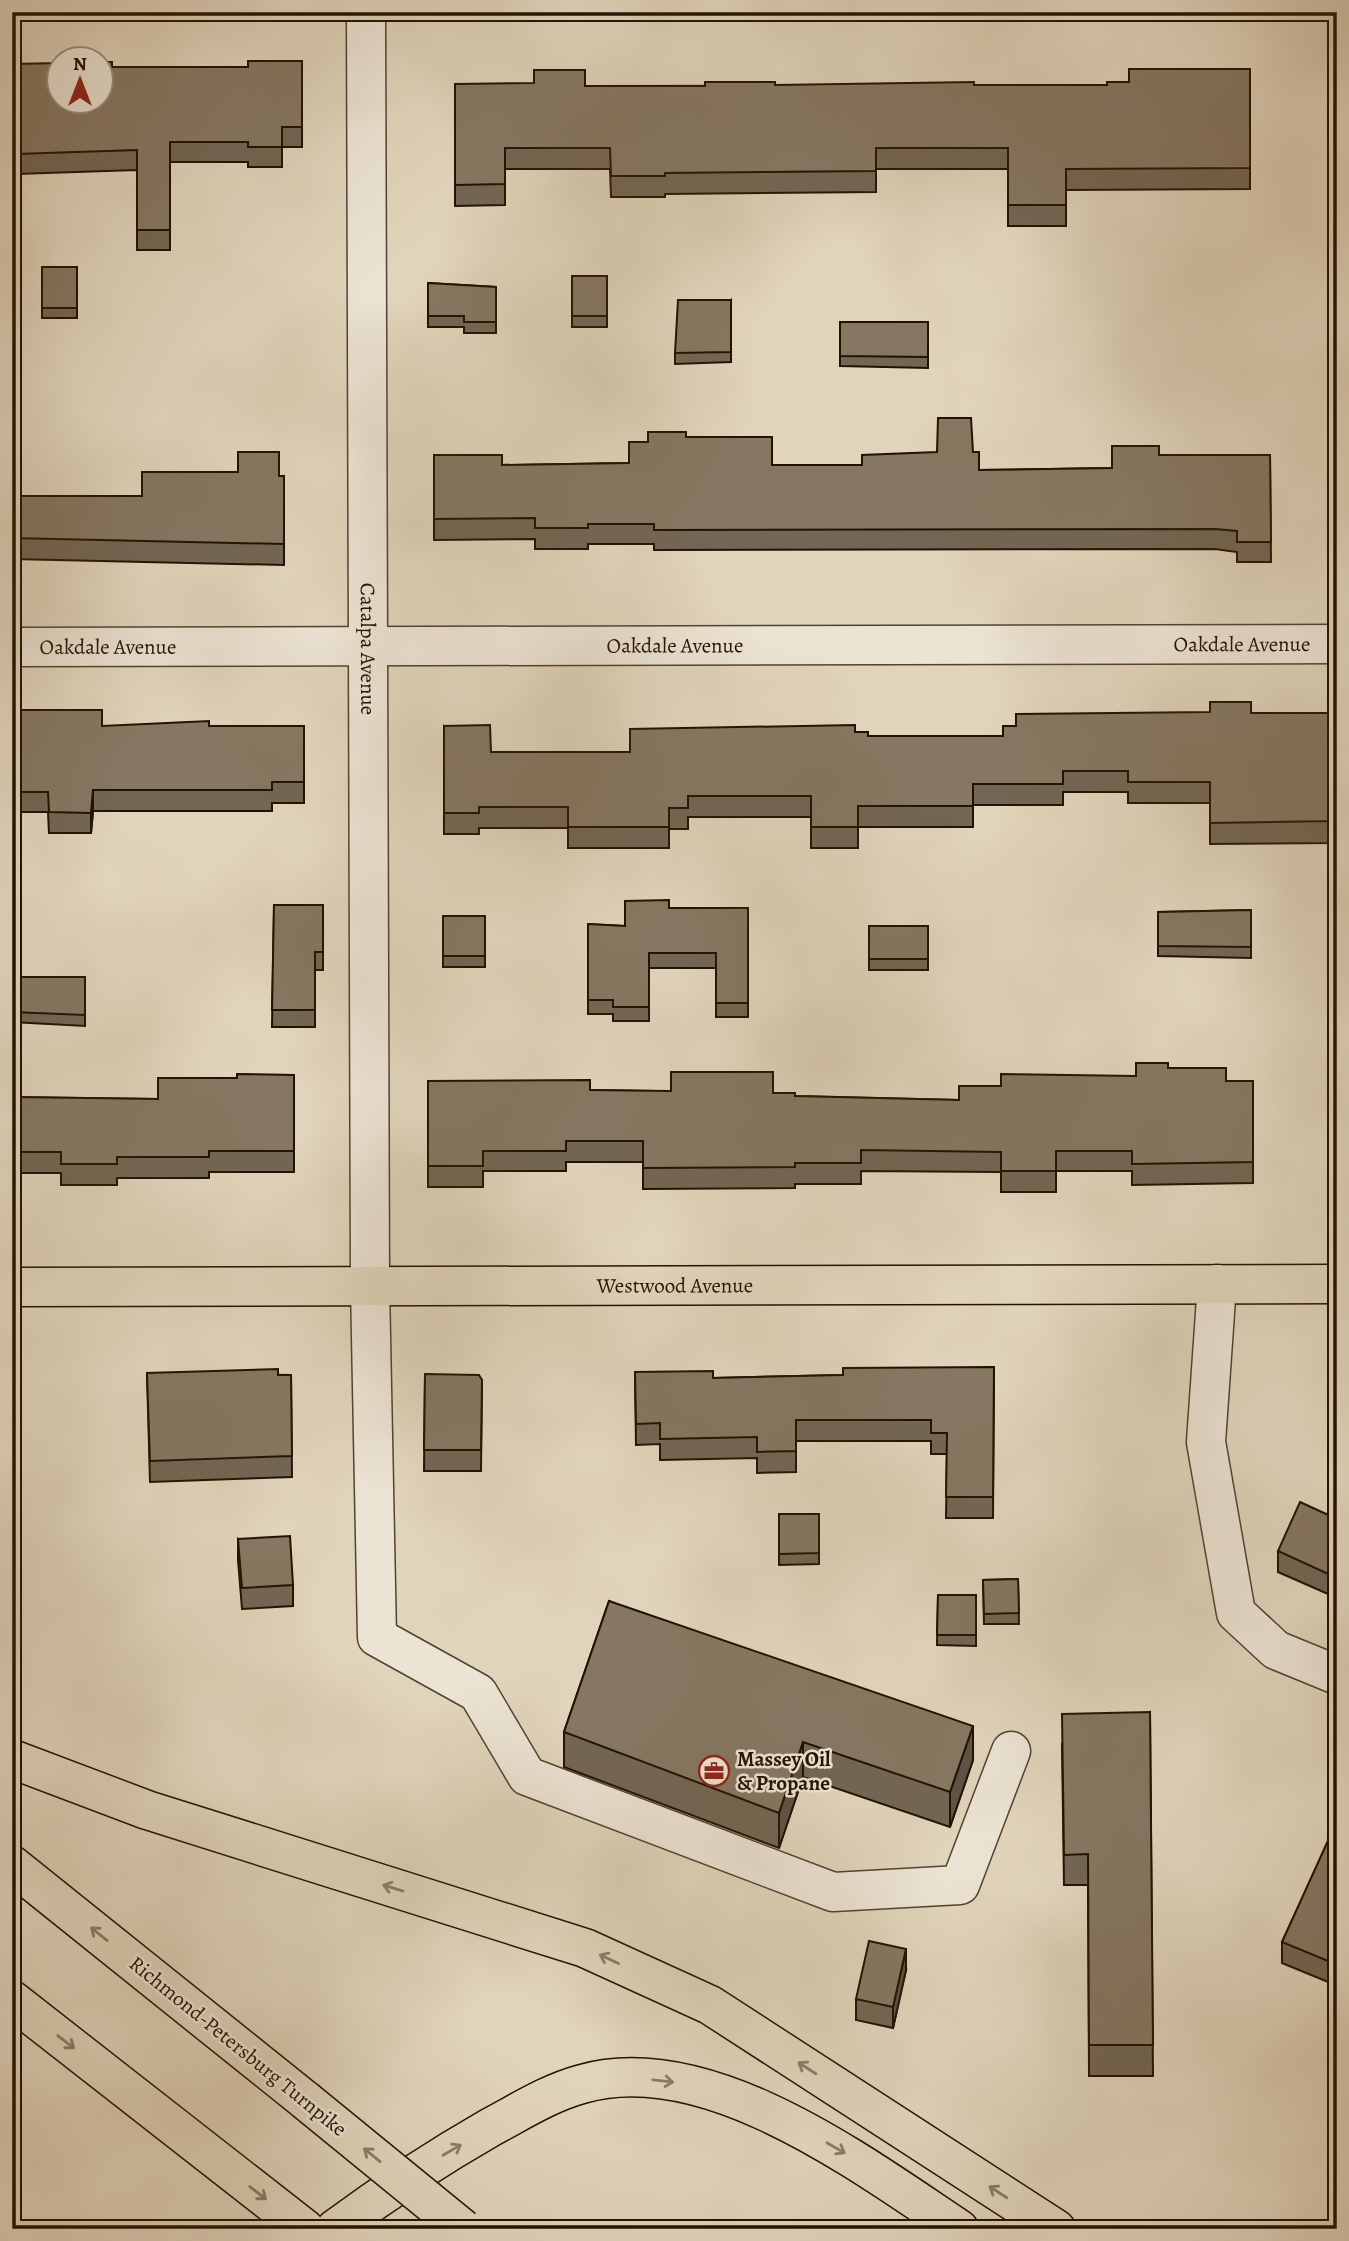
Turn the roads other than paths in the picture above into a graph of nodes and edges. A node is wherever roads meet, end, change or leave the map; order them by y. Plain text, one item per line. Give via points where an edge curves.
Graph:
1 (366, 12) edge
2 (1337, 644) edge
3 (366, 645) junction
4 (12, 647) edge
5 (1217, 1284) junction
6 (1337, 1284) edge
7 (370, 1286) junction
8 (12, 1287) edge
9 (1337, 1675) edge
10 (1011, 1751) dead end
11 (12, 1759) edge
12 (12, 1865) edge
13 (12, 2000) edge
14 (304, 2229) edge
15 (335, 2229) edge
16 (463, 2229) edge
17 (959, 2229) edge
18 (1056, 2229) edge

1 - 3 street, Catalpa Avenue
2 - 3 street, Oakdale Avenue
3 - 4 street, Oakdale Avenue
3 - 7 street, Catalpa Avenue
5 - 6 main road, Westwood Avenue
5 - 7 main road, Westwood Avenue
5 - 9 street via 1206,1442 1236,1613 1276,1650
7 - 8 main road, Westwood Avenue
7 - 10 street, Catalpa Avenue via 377,1637 478,1693 527,1776 833,1892 960,1885
18 -> 11 main road via 710,2005 585,1948 147,1810
16 -> 12 main road, Richmond-Petersburg Turnpike, bridge
13 -> 14 main road
15 -> 17 main road via 444,2154 545,2097 584,2083 625,2079 708,2089 770,2113 845,2154

